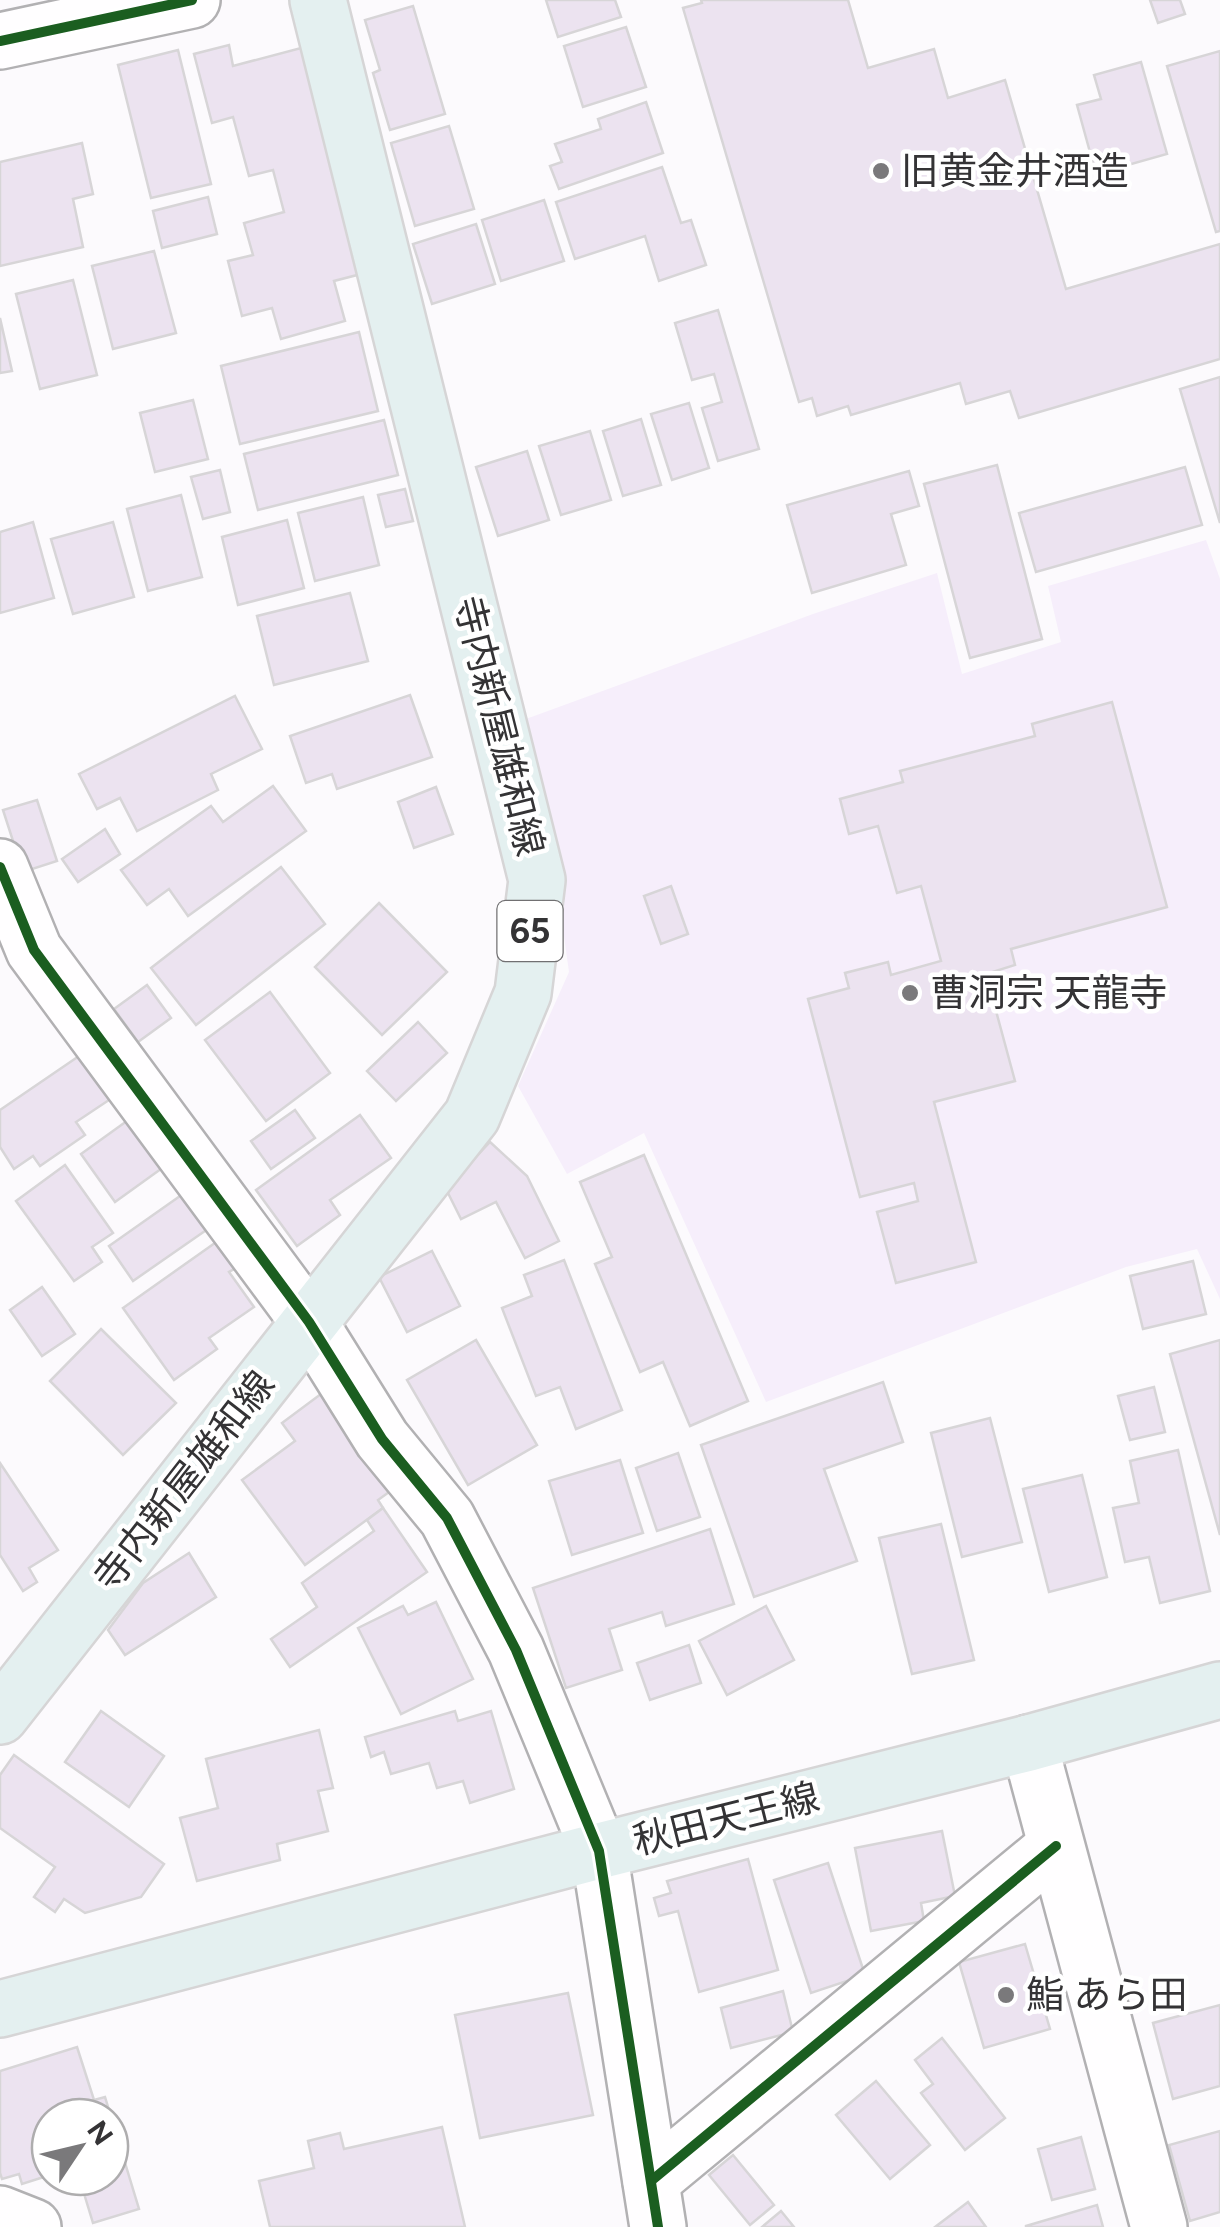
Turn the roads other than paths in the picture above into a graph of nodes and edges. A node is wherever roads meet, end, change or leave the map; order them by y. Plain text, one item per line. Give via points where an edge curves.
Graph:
1 (192, 0) edge
2 (318, 0) edge
3 (0, 41) edge
4 (0, 867) edge
5 (308, 1322) junction
6 (1220, 1690) edge
7 (0, 1716) edge
8 (1029, 1743) junction
9 (1056, 1846) junction
10 (598, 1851) junction
11 (0, 2009) edge
12 (654, 2204) edge
13 (0, 2214) edge
14 (34, 2227) edge
15 (1159, 2227) edge

1 - 3 street
2 - 5 main road, 寺内新屋雄和線 / 65 via 537,880 523,993 472,1116
4 - 5 street via 34,950
5 - 7 main road, 寺内新屋雄和線 / 65
5 - 10 street via 382,1439 447,1518 516,1650
6 - 8 main road, 秋田天王線
8 - 9 street
8 - 10 main road, 秋田天王線
9 - 12 street
9 - 15 street
10 - 11 main road, 秋田天王線
10 - 12 street
13 - 14 street

